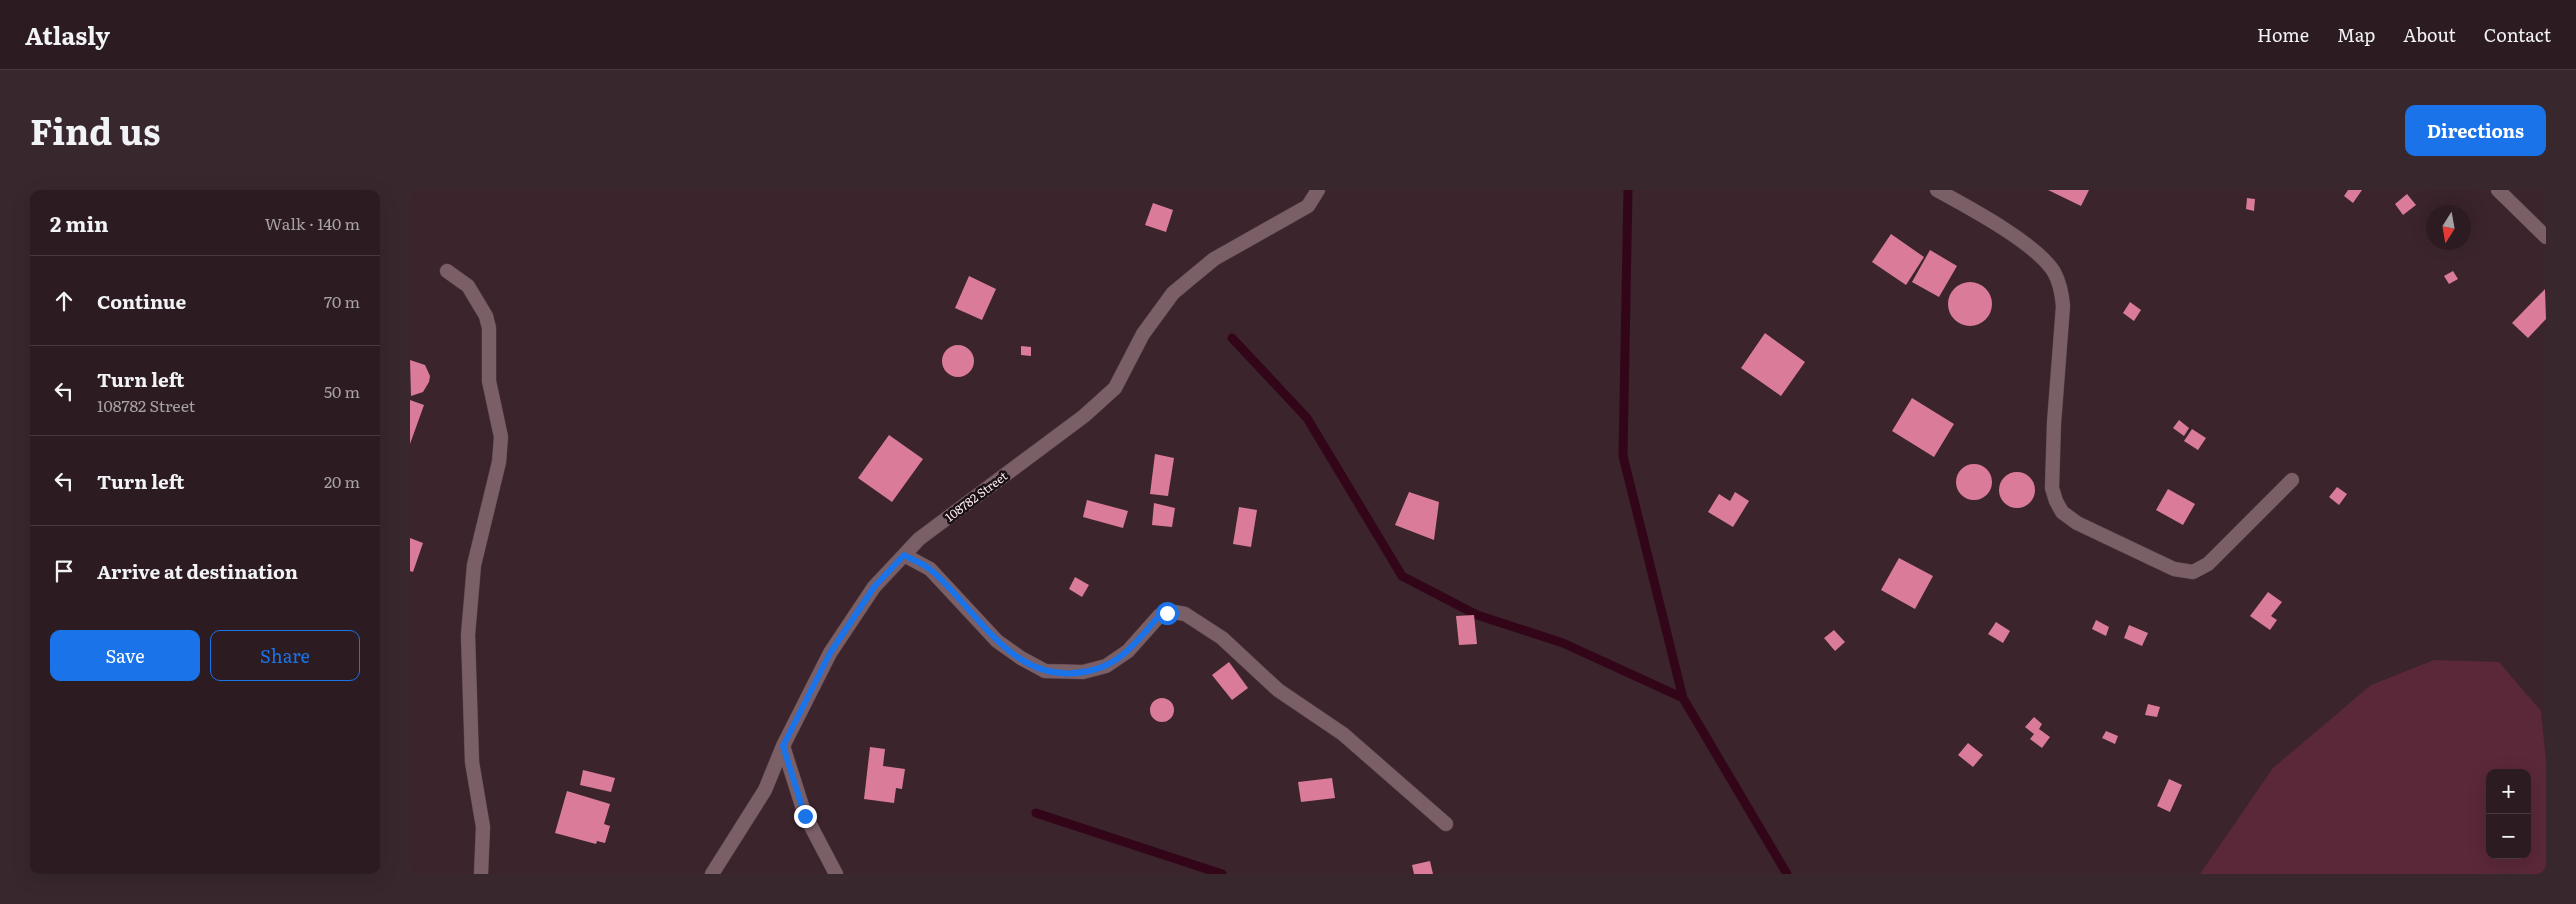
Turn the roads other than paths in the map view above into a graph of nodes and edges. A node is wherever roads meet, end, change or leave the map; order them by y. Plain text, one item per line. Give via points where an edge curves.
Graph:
1 (1318, 190) edge
2 (1937, 190) edge
3 (2498, 190) edge
4 (2530, 222) junction
5 (2546, 227) edge
6 (2546, 238) edge
7 (447, 271) dead end
8 (2292, 480) dead end
9 (904, 555) junction
10 (783, 746) junction
11 (1446, 824) dead end
12 (481, 874) edge
13 (712, 874) edge
14 (836, 874) edge

1 - 9 street, 108782 Street via 1308,206 1214,259 1173,293 1143,334 1116,388 1084,416 919,539
2 - 8 street via 1982,214 2041,256 2054,272 2061,288 2063,306 2052,488 2062,512 2077,524 2136,552 2174,569 2193,572 2208,564
3 - 4 street
4 - 5 street
4 - 6 street
7 - 12 street via 468,286 486,316 489,381 501,437 499,462 474,565 468,635 472,762 483,827
9 - 10 street, 108782 Street via 874,587 830,653
9 - 11 street via 930,569 997,641 1046,671 1083,672 1106,666 1128,651 1160,615 1185,614 1222,638 1278,690 1343,734
10 - 13 street, 108782 Street via 765,790
10 - 14 street via 805,816

